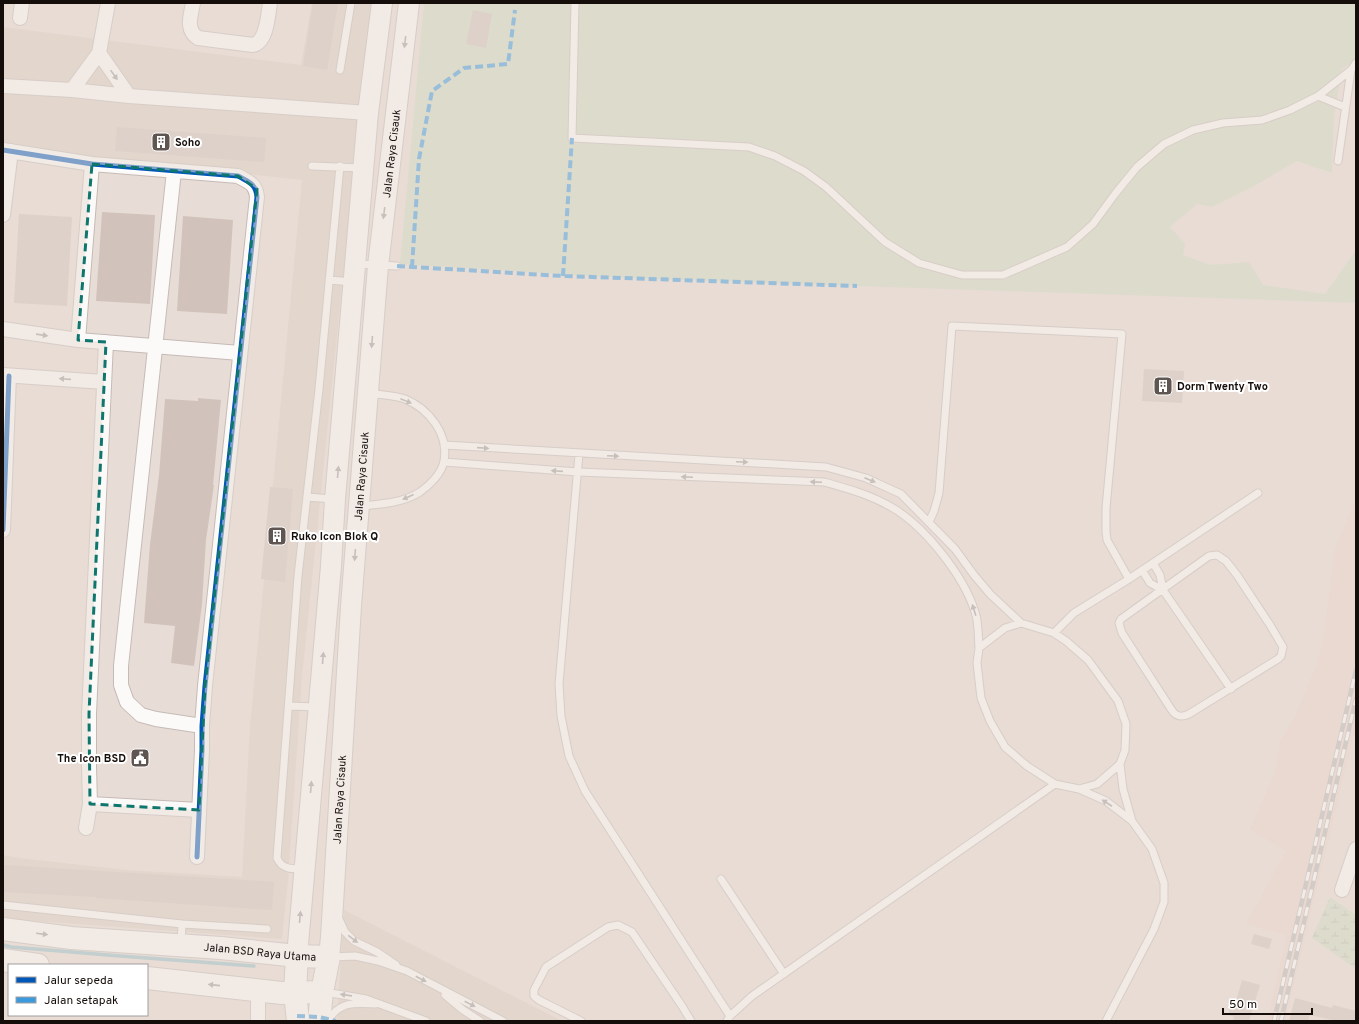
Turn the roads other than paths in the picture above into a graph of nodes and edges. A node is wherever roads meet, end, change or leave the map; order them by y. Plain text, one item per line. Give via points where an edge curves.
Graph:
1 (22, 3) edge
2 (108, 3) edge
3 (193, 3) edge
4 (270, 3) edge
5 (351, 3) edge
6 (382, 3) edge
7 (409, 3) edge
8 (575, 3) edge
9 (20, 18) dead end
10 (99, 53) junction
11 (1356, 63) edge
12 (340, 70) dead end
13 (1351, 70) junction
14 (3, 86) edge
15 (72, 90) junction
16 (129, 96) junction
17 (1318, 96) junction
18 (1345, 107) junction
19 (368, 113) junction
20 (7, 150) edge
21 (1338, 161) dead end
22 (92, 164) junction
23 (312, 166) dead end
24 (340, 166) junction
25 (363, 168) junction
26 (174, 171) junction
27 (3, 215) edge
28 (387, 266) junction
29 (355, 273) junction
30 (329, 280) junction
31 (3, 329) edge
32 (78, 340) junction
33 (106, 342) junction
34 (156, 346) junction
35 (240, 353) junction
36 (6, 375) edge
37 (104, 382) junction
38 (368, 393) junction
39 (444, 446) junction
40 (579, 454) junction
41 (444, 462) junction
42 (578, 472) junction
43 (1258, 493) dead end
44 (307, 497) junction
45 (336, 499) junction
46 (358, 506) junction
47 (929, 522) junction
48 (3, 530) edge
49 (1153, 563) junction
50 (1142, 570) junction
51 (1129, 579) junction
52 (1163, 590) junction
53 (1021, 622) junction
54 (1054, 633) junction
55 (979, 648) junction
56 (1231, 689) junction
57 (289, 706) junction
58 (319, 708) junction
59 (202, 726) junction
60 (1120, 764) junction
61 (1054, 784) junction
62 (1079, 788) junction
63 (90, 804) junction
64 (199, 810) junction
65 (1132, 821) junction
66 (86, 828) dead end
67 (1356, 849) edge
68 (197, 857) dead end
69 (304, 869) junction
70 (721, 879) dead end
71 (1342, 890) dead end
72 (3, 906) edge
73 (333, 907) junction
74 (182, 924) junction
75 (3, 929) edge
76 (267, 929) dead end
77 (181, 945) junction
78 (297, 956) junction
79 (329, 957) junction
80 (3, 960) edge
81 (31, 964) edge
82 (407, 971) junction
83 (784, 974) junction
84 (148, 978) edge
85 (436, 987) junction
86 (249, 991) junction
87 (322, 992) junction
88 (295, 993) junction
89 (381, 1004) junction
90 (728, 1019) edge
91 (426, 1020) edge
92 (258, 1021) edge
93 (291, 1021) edge
94 (298, 1021) edge
95 (319, 1021) edge
96 (327, 1021) edge
97 (480, 1021) edge
98 (503, 1021) edge
99 (580, 1021) edge
100 (691, 1021) edge
101 (1106, 1021) edge

1 - 9 street
2 - 10 street
3 - 4 street via 189,23 191,32 198,38 253,45 264,35
5 - 12 lane
6 - 19 main road, Jalan Raya Cisauk
7 -> 28 main road, Jalan Raya Cisauk
8 - 17 lane via 572,138 749,147 775,156 804,171 826,187 885,242 919,263 962,275 1003,275 1066,247 1093,224 1137,167 1164,144 1193,130 1223,123 1262,120
10 - 15 street
10 -> 16 street
11 - 13 lane
13 - 17 lane
13 - 18 lane
14 - 15 street
15 - 16 street
16 - 19 street
17 - 18 lane
18 - 21 lane
19 - 25 main road, Jalan Raya Cisauk
20 - 22 street
20 - 27 street
22 - 26 street
22 - 32 street
23 - 24 lane
24 - 25 lane
24 - 30 lane
25 - 29 main road, Jalan Raya Cisauk
26 - 34 street
26 - 35 street via 238,176 251,182 256,190
28 - 29 lane
28 -> 38 main road, Jalan Raya Cisauk
29 - 30 lane
45 -> 29 main road, Jalan Raya Cisauk
30 - 44 lane
31 -> 32 street
32 - 33 street
33 - 34 street
33 - 37 street
34 - 35 street
34 - 59 street via 121,685 127,702 141,715
35 - 59 street
37 -> 36 street
36 - 48 street
37 - 63 street via 89,714
38 -> 39 lane via 404,399 424,410 437,424
38 - 46 main road, Jalan Raya Cisauk
39 -> 40 lane
39 - 41 lane
40 - 42 lane
40 -> 47 lane via 826,467 866,478 901,494
42 -> 41 lane
41 -> 46 lane via 436,477 420,492 403,500
55 -> 42 lane via 976,613 966,588 946,560 922,530 894,508 860,492 824,482
42 - 90 lane via 559,684 561,716 569,756 585,791
43 - 49 lane
44 - 45 lane
44 - 57 lane via 298,576
58 -> 45 main road, Jalan Raya Cisauk
46 -> 73 main road, Jalan Raya Cisauk
47 - 51 lane via 939,493 952,326 1122,334 1106,532 1109,546
47 - 53 lane via 955,549 990,594
49 - 50 lane
49 - 52 lane via 1160,575
50 - 51 lane
50 - 52 lane via 1150,583
51 - 54 lane via 1074,613
52 - 56 lane
52 - 56 lane via 1119,623 1122,633 1174,714 1184,717
52 - 56 lane via 1209,556 1221,557 1237,575 1283,647 1278,659
53 - 54 lane
53 - 55 lane via 1005,628
54 - 60 lane via 1088,660 1118,701 1126,724 1126,750
55 - 61 lane via 977,663 981,698 990,721 1005,746 1027,766
57 - 58 lane
57 - 69 lane via 277,858 287,869
69 -> 58 main road, Jalan Raya Cisauk
59 - 64 street
60 - 62 lane via 1097,784
60 - 65 lane via 1123,789
61 - 62 lane
61 - 83 lane
65 -> 62 lane via 1106,801
63 - 64 street
63 - 66 street
64 - 68 street
65 - 101 lane via 1152,849 1164,883 1164,902 1154,929
67 - 71 street
78 -> 69 main road, Jalan Raya Cisauk
70 - 83 lane
72 - 74 lane
73 - 79 main road, Jalan Raya Cisauk
73 -> 82 lane via 345,932 354,941
74 - 76 lane
74 - 77 lane
75 -> 77 main road, Jalan BSD Raya Utama via 71,938
77 - 78 main road, Jalan BSD Raya Utama
78 - 79 main road, Jalan BSD Raya Utama
78 - 88 main road, Jalan Raya Cisauk
79 - 82 lane, Jalan BSD Raya Utama via 355,956
79 - 87 main road, Jalan Raya Cisauk
80 - 81 main road
82 -> 85 lane, Jalan BSD Raya Utama
83 - 90 lane via 752,996
86 -> 84 main road
85 - 97 lane
85 -> 98 lane, Jalan BSD Raya Utama
86 - 88 main road
86 - 92 street
86 - 93 main road via 281,1005
87 - 88 main road
89 -> 87 lane
87 - 95 main road, Jalan Raya Cisauk
88 - 94 main road, Jalan Raya Cisauk
89 - 91 lane
89 - 96 lane via 349,1004 333,1012
99 - 100 lane via 539,1000 534,996 534,990 546,966 608,927 618,925 632,932

